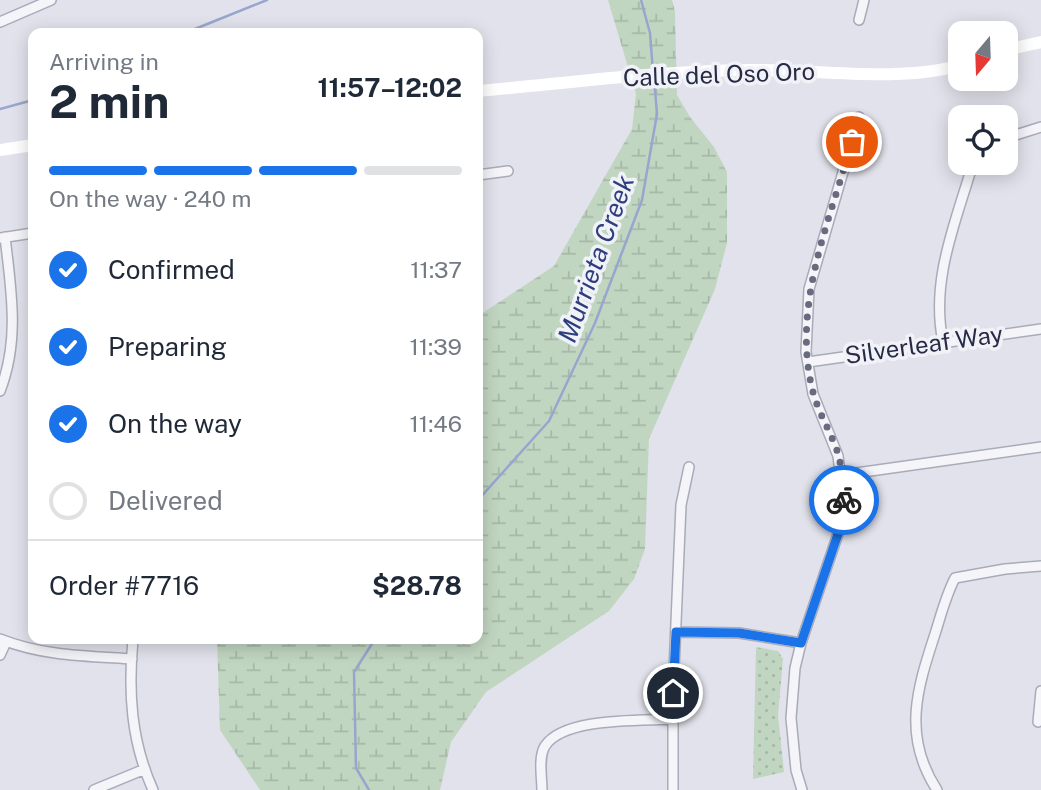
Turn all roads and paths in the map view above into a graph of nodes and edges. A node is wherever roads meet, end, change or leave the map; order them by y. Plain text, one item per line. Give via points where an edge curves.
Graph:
1 (51, 0) edge
2 (864, 0) edge
3 (859, 20) dead end
4 (0, 22) edge
5 (1041, 42) edge
6 (1018, 47) edge
7 (948, 68) edge
8 (483, 92) edge
9 (859, 117) dead end
10 (1041, 127) edge
11 (1018, 134) edge
12 (28, 146) edge
13 (0, 149) edge
14 (508, 171) dead end
15 (483, 174) edge
16 (970, 175) edge
17 (28, 234) edge
18 (3, 237) edge
19 (1041, 329) edge
20 (943, 342) junction
21 (808, 362) junction
22 (0, 391) edge
23 (1041, 447) edge
24 (689, 467) dead end
25 (842, 474) junction
26 (1041, 566) edge
27 (676, 632) junction
28 (3, 640) edge
29 (801, 643) junction
30 (134, 644) edge
31 (0, 655) edge
32 (132, 659) junction
33 (1041, 691) edge
34 (672, 719) junction
35 (1038, 722) dead end
36 (145, 769) junction
37 (94, 790) edge
38 (153, 790) edge
39 (542, 790) edge
40 (673, 790) edge
41 (802, 790) edge
42 (937, 790) edge

1 - 4 street
2 - 3 street
5 - 6 main road
7 - 8 main road, Calle del Oso Oro via 901,73 701,70
9 - 21 street via 809,289
10 - 11 street
12 - 13 main road
14 - 15 street
16 - 20 street via 939,281
17 - 18 street
18 - 22 street via 13,331
19 - 20 street, Silverleaf Way
20 - 21 street, Silverleaf Way
21 - 25 street via 813,394
23 - 25 street
24 - 27 street via 681,505
25 - 29 street via 840,528
26 - 42 street via 956,578 948,590 915,707 923,761
27 - 29 street via 739,633
27 - 34 street
28 - 31 street
28 - 32 street via 45,653
29 - 41 street via 791,718
30 - 32 street
32 - 36 street via 131,706
33 - 35 street
34 - 39 street via 594,723 555,738 542,756
34 - 40 street
36 - 37 street
36 - 38 street

